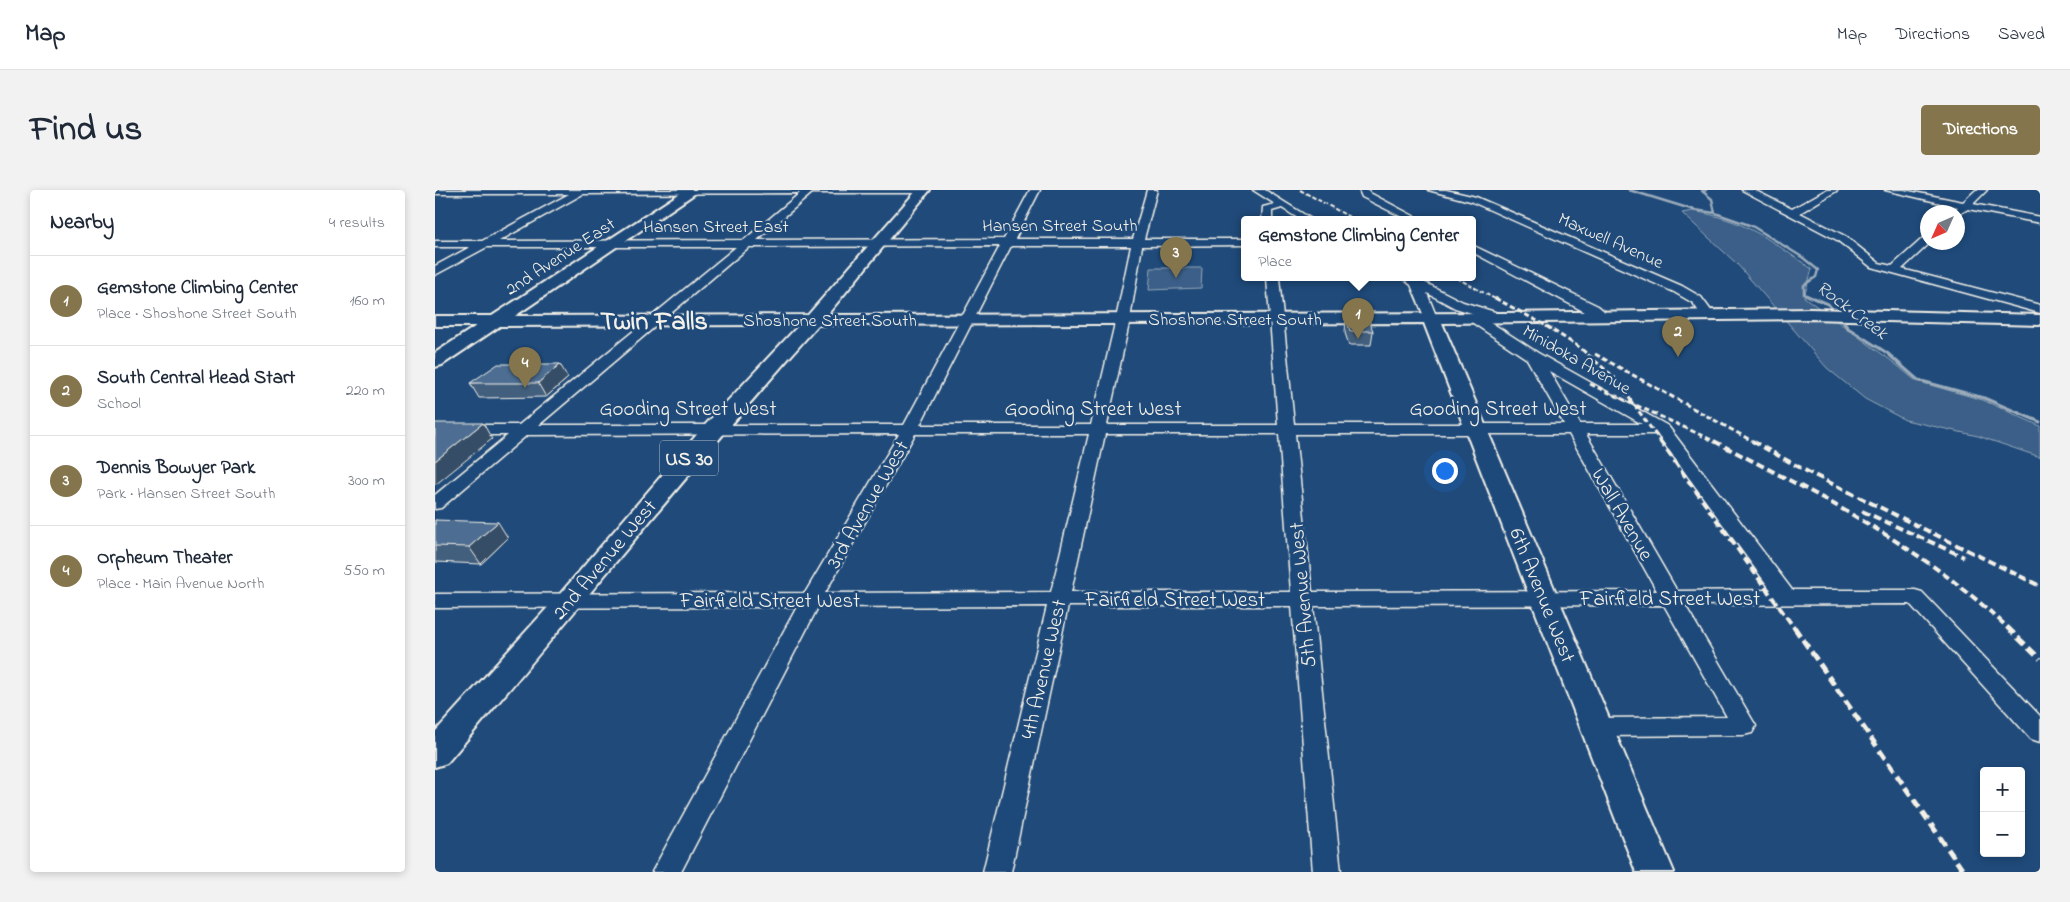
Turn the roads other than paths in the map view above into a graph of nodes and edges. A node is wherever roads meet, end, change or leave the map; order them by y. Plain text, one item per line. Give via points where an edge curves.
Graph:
1 (467, 190) edge
2 (582, 190) edge
3 (693, 190) edge
4 (810, 190) edge
5 (923, 190) edge
6 (1035, 190) edge
7 (1152, 190) edge
8 (1258, 190) edge
9 (1364, 190) edge
10 (1433, 190) edge
11 (1747, 190) edge
12 (1833, 190) edge
13 (1890, 190) edge
14 (1982, 190) edge
15 (435, 191) edge
16 (443, 201) dead end
17 (1283, 205) junction
18 (1966, 205) junction
19 (1793, 213) junction
20 (1267, 216) edge
21 (1301, 216) edge
22 (1408, 216) edge
23 (2040, 220) edge
24 (1241, 242) edge
25 (877, 243) junction
26 (1009, 243) junction
27 (1137, 243) junction
28 (435, 244) edge
29 (483, 244) junction
30 (612, 244) junction
31 (745, 244) junction
32 (1920, 246) edge
33 (1476, 250) edge
34 (435, 271) edge
35 (1893, 271) junction
36 (1273, 281) edge
37 (1412, 281) edge
38 (1413, 281) edge
39 (2040, 309) edge
40 (1713, 316) junction
41 (1605, 317) junction
42 (1277, 318) junction
43 (1431, 318) junction
44 (1475, 318) junction
45 (1504, 318) junction
46 (1123, 319) junction
47 (496, 320) junction
48 (653, 320) junction
49 (813, 320) junction
50 (968, 320) junction
51 (2040, 320) edge
52 (435, 321) edge
53 (1533, 356) junction
54 (435, 361) edge
55 (524, 429) junction
56 (714, 429) junction
57 (910, 429) junction
58 (1097, 429) junction
59 (435, 430) edge
60 (1287, 430) junction
61 (1476, 430) junction
62 (1575, 430) junction
63 (1661, 430) junction
64 (435, 504) edge
65 (1545, 598) junction
66 (1671, 598) junction
67 (1787, 598) junction
68 (1302, 599) junction
69 (811, 600) junction
70 (1059, 600) junction
71 (435, 601) edge
72 (570, 601) junction
73 (1597, 727) junction
74 (2040, 732) edge
75 (435, 754) edge
76 (666, 872) edge
77 (997, 872) edge
78 (1327, 872) edge
79 (1655, 872) edge

1 - 2 street
1 - 15 street
1 - 16 street
2 - 3 street
2 - 29 street
3 - 4 street
3 - 30 main road, 2nd Avenue East
4 - 5 street
4 - 31 street
5 - 25 main road, US 30
6 - 26 street
7 - 27 street
8 - 17 street
9 - 22 street via 1365,195
10 - 40 street, Maxwell Avenue via 1473,199 1677,289 1697,300
11 - 19 street
12 - 19 street
13 - 18 street
14 - 18 street
17 - 20 street via 1267,209
17 - 21 street
18 - 23 street
19 - 35 street via 1841,238 1875,265
24 - 27 street, Hansen Street South
25 - 26 street, Hansen Street South
25 - 31 street, Hansen Street East
25 - 49 main road, US 30
26 - 27 street, Hansen Street South
26 - 50 street
27 - 46 street
28 - 29 street, Hansen Street East
29 - 30 street, Hansen Street East
29 - 34 street
30 - 31 street, Hansen Street East
30 - 47 main road, 2nd Avenue East
31 - 48 street
32 - 35 street
33 - 41 street
35 - 39 street
36 - 42 street, 5th Avenue West
37 - 43 street
38 - 45 street via 1459,305
40 - 41 main road, Shoshone Street South
40 - 51 main road, Shoshone Street South via 1906,315
41 - 45 main road, Shoshone Street South
42 - 43 main road, Shoshone Street South
42 - 46 main road, Shoshone Street South
42 - 60 street, 5th Avenue West
43 - 44 main road, Shoshone Street South
43 - 61 main road, 6th Avenue West
44 - 45 main road, Shoshone Street South
44 - 53 street, Minidoka Avenue
46 - 50 main road, Shoshone Street South
46 - 58 street, 4th Avenue West
47 - 48 main road, Shoshone Street South
47 - 52 main road, Shoshone Street South
47 - 54 main road, 2nd Avenue East
48 - 49 main road, Shoshone Street South
48 - 55 street
49 - 50 main road, Shoshone Street South
49 - 56 main road, 2nd Avenue West / US 30
50 - 57 street, 3rd Avenue West
53 - 62 street, Wall Avenue
53 - 63 street, Minidoka Avenue
55 - 56 street, Gooding Street West
55 - 59 street
55 - 64 street
56 - 57 street, Gooding Street West
56 - 72 main road, 2nd Avenue West / US 30
57 - 58 street, Gooding Street West
57 - 69 street, 3rd Avenue West
58 - 60 street, Gooding Street West
58 - 70 street, 4th Avenue West
60 - 61 street, Gooding Street West
60 - 68 street, 5th Avenue West
61 - 62 street, Gooding Street West
61 - 65 main road, 6th Avenue West
62 - 63 street, Gooding Street West
62 - 66 street, Wall Avenue
63 - 67 street
65 - 66 street, Fairfield Street West
65 - 68 street, Fairfield Street West
65 - 73 main road, 6th Avenue West
66 - 67 street, Fairfield Street West
66 - 73 street, Wall Avenue via 1744,726
67 - 74 street, Fairfield Street West via 1915,598
68 - 70 street, Fairfield Street West
68 - 78 street, 5th Avenue West
69 - 70 street, Fairfield Street West
69 - 72 street, Fairfield Street West
69 - 76 street, 3rd Avenue West
70 - 77 street, 4th Avenue West
71 - 72 street, Fairfield Street West
72 - 75 main road, 2nd Avenue West / US 30
73 - 79 main road, 6th Avenue West

